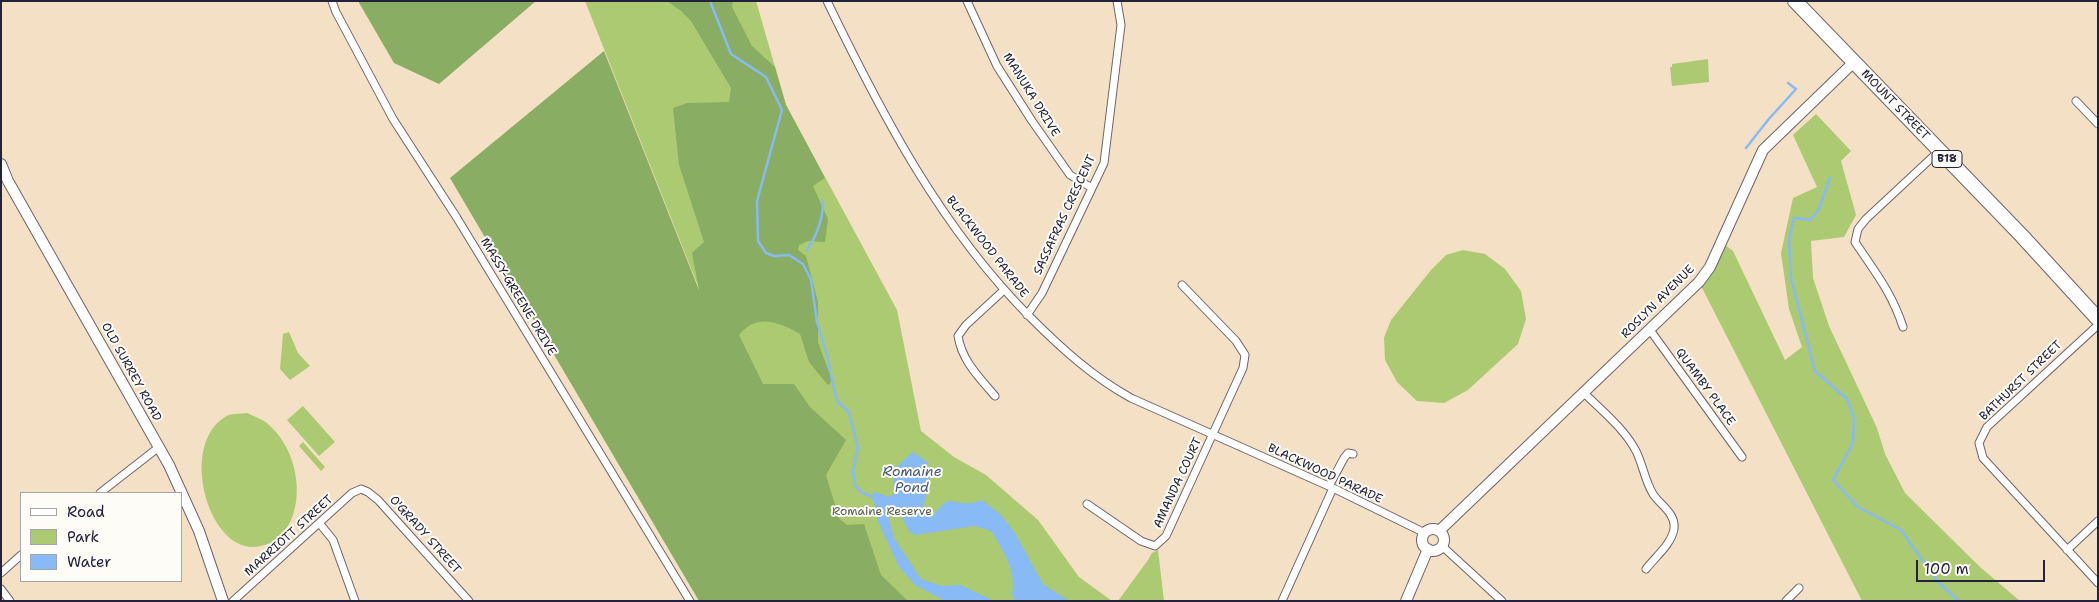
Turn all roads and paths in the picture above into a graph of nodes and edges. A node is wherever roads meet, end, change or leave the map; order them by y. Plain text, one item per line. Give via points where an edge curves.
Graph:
1 (332, 1) edge
2 (827, 1) edge
3 (967, 1) edge
4 (1117, 1) edge
5 (1795, 1) edge
6 (1854, 62) junction
7 (2076, 101) dead end
8 (2098, 124) edge
9 (1939, 151) junction
10 (1, 164) edge
11 (1092, 188) junction
12 (1182, 285) dead end
13 (1004, 290) junction
14 (1027, 315) junction
15 (2098, 319) edge
16 (2098, 325) edge
17 (1903, 327) dead end
18 (1650, 330) junction
19 (1583, 392) junction
20 (995, 396) dead end
21 (1213, 435) junction
22 (159, 447) junction
23 (1353, 454) dead end
24 (1742, 457) dead end
25 (1331, 487) junction
26 (361, 489) joint
27 (101, 492) edge
28 (180, 492) edge
29 (182, 495) edge
30 (1087, 504) dead end
31 (2098, 521) edge
32 (320, 524) junction
33 (1439, 531) junction
34 (1425, 533) junction
35 (1442, 546) junction
36 (1428, 549) junction
37 (2067, 550) junction
38 (20, 556) edge
39 (1646, 569) dead end
40 (1, 573) edge
41 (2098, 583) edge
42 (1799, 588) dead end
43 (1, 589) edge
44 (10, 601) edge
45 (223, 601) edge
46 (233, 601) edge
47 (355, 601) edge
48 (469, 601) edge
49 (690, 601) edge
50 (1282, 601) edge
51 (1406, 601) edge
52 (1502, 601) edge
53 (1786, 601) edge

1 - 49 street, MASSY-GREENE DRIVE via 392,119
2 - 13 street, BLACKWOOD PARADE via 870,89 920,178
3 - 11 street, MANUKA DRIVE via 997,66 1032,121 1070,175
4 - 11 street, SASSAFRAS CRESCENT via 1121,25 1109,130 1104,163
5 - 6 highway, MOUNT STREET / B18
6 - 9 highway, MOUNT STREET / B18
6 - 18 street, ROSLYN AVENUE via 1763,150 1710,267
7 - 8 street
9 - 15 highway, MOUNT STREET / B18
9 - 17 street via 1866,219 1858,229 1855,242 1882,280 1896,305
10 - 22 street, OLD SURREY ROAD
11 - 14 street, SASSAFRAS CRESCENT via 1042,293
12 - 21 street via 1245,355 1243,368
13 - 14 street, BLACKWOOD PARADE
13 - 20 street via 958,336 960,350 969,365
14 - 21 street, BLACKWOOD PARADE via 1105,383
16 - 37 street, BATHURST STREET via 1988,427 1979,442 1983,458
18 - 19 street, ROSLYN AVENUE
18 - 24 street, QUAMBY PLACE
19 - 33 street, ROSLYN AVENUE
19 - 39 street via 1627,436 1637,452 1648,484 1673,519 1670,539
21 - 25 street, BLACKWOOD PARADE
21 - 30 street, AMANDA COURT via 1166,536 1155,546 1141,542
22 - 27 street
22 - 28 street, OLD SURREY ROAD
23 - 25 street via 1348,453 1344,458
25 - 34 street, BLACKWOOD PARADE
25 - 50 street
26 - 32 street, MARRIOTT STREET via 352,493
26 - 48 street, O'GRADY STREET via 378,500
29 - 45 street, OLD SURREY ROAD via 199,531
31 - 37 street
32 - 46 street, MARRIOTT STREET
32 - 47 street via 333,540
33 - 34 street
33 - 35 street via 1443,536
34 - 36 street via 1423,544
35 - 36 street via 1437,550
35 - 52 street
36 - 51 street
37 - 41 street, BATHURST STREET
38 - 40 street
42 - 53 street
43 - 44 street

